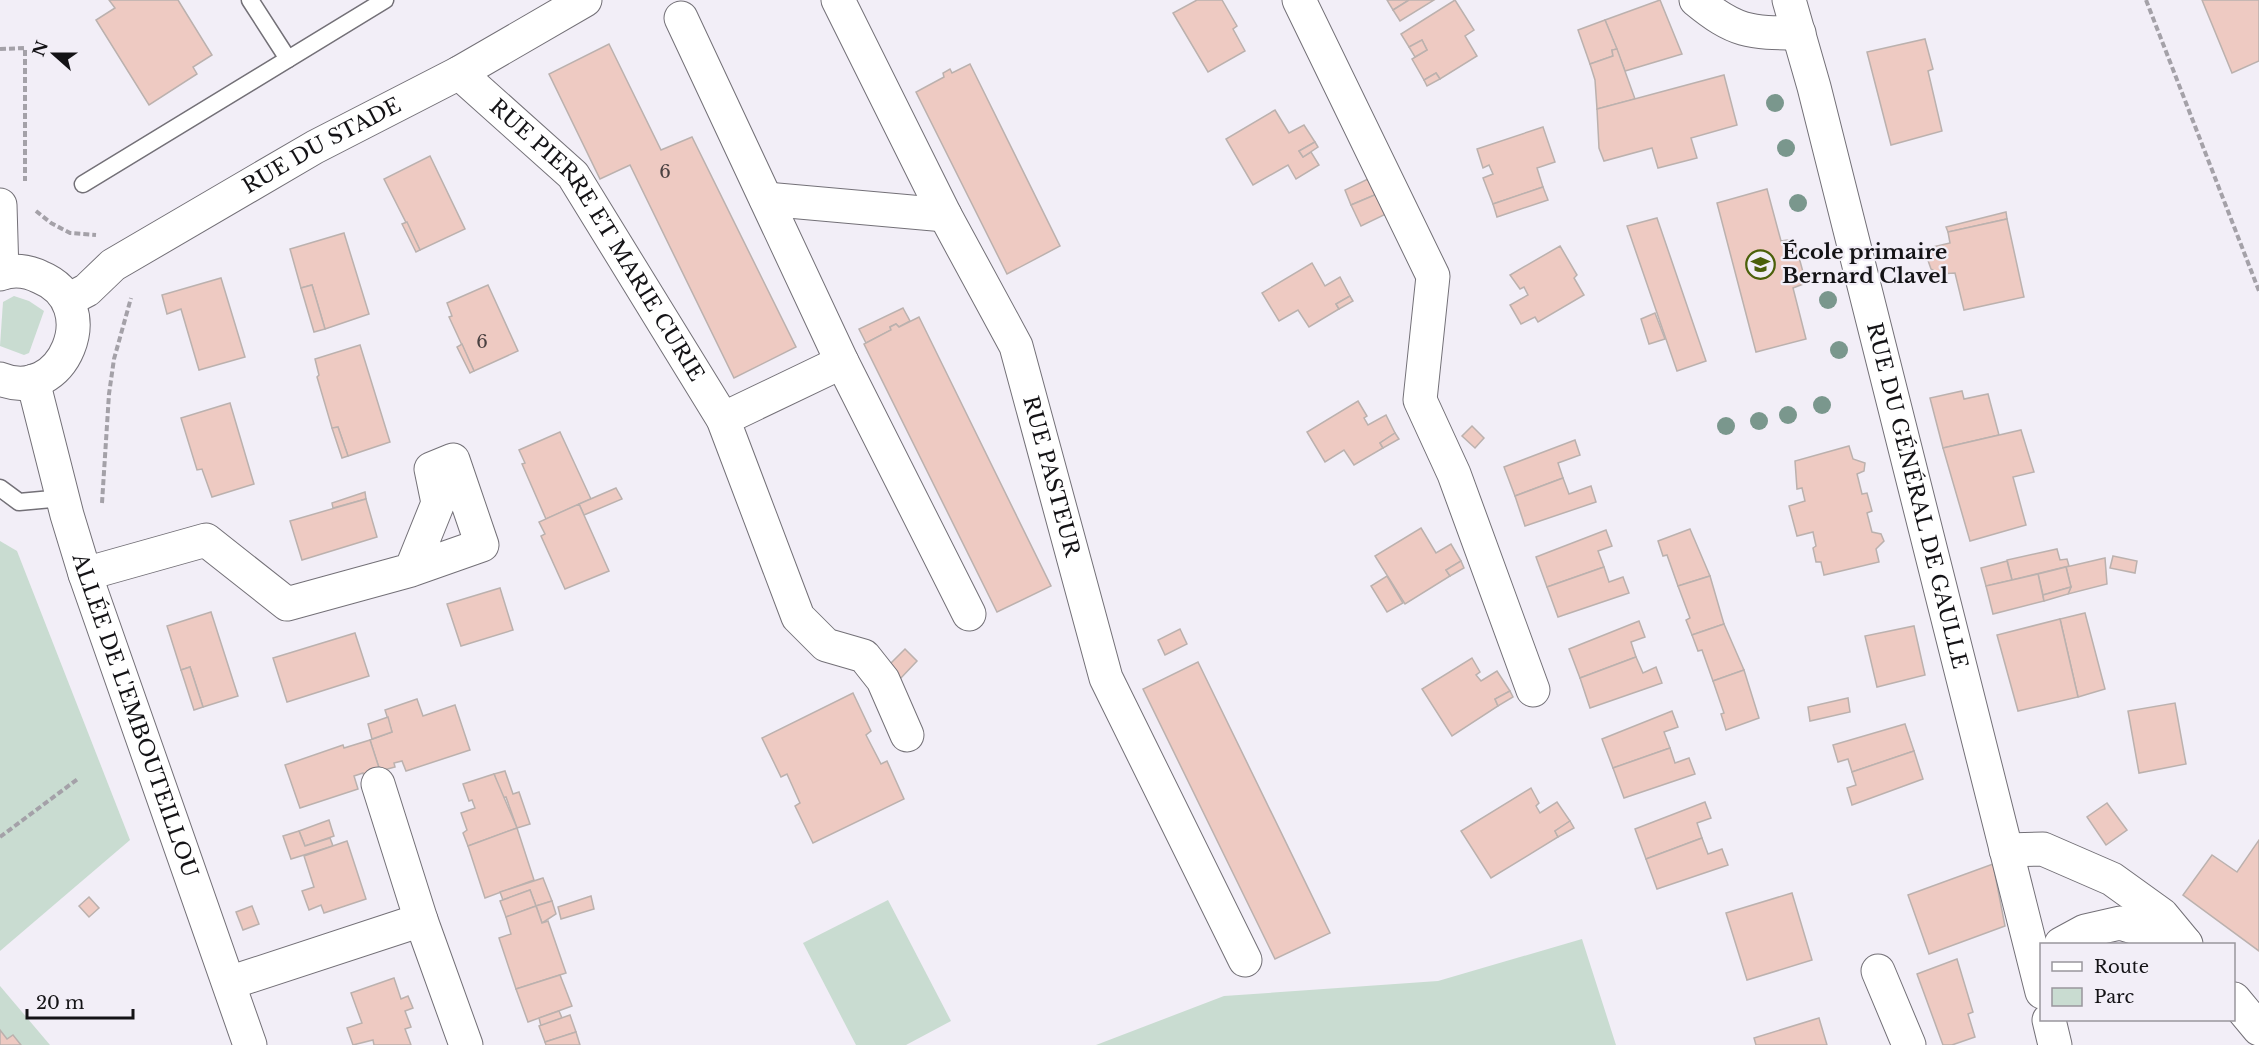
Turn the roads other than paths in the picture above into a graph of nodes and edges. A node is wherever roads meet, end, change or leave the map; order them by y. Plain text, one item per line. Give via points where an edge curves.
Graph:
1 (250, 0) edge
2 (385, 0) edge
3 (585, 0) edge
4 (838, 0) edge
5 (1299, 0) edge
6 (1696, 0) edge
7 (1789, 0) edge
8 (681, 18) dead end
9 (1799, 33) junction
10 (288, 59) junction
11 (459, 73) junction
12 (83, 184) dead end
13 (766, 199) junction
14 (0, 206) edge
15 (945, 215) junction
16 (1, 273) edge
17 (68, 300) junction
18 (842, 362) junction
19 (0, 379) edge
20 (33, 381) junction
21 (723, 419) junction
22 (0, 488) edge
23 (63, 498) junction
24 (411, 570) dead end
25 (85, 574) junction
26 (969, 614) dead end
27 (1533, 690) dead end
28 (907, 735) dead end
29 (378, 784) dead end
30 (2006, 850) junction
31 (421, 920) junction
32 (2041, 943) edge
33 (2064, 943) edge
34 (2183, 943) edge
35 (2185, 943) edge
36 (1245, 960) dead end
37 (1878, 971) dead end
38 (229, 983) junction
39 (2235, 1000) edge
40 (2049, 1021) edge
41 (2259, 1029) edge
42 (250, 1045) edge
43 (466, 1045) edge
44 (1909, 1045) edge
45 (2055, 1045) edge

1 - 10 lane
2 - 10 lane
3 - 11 street, RUE DU STADE
4 - 15 street, RUE PASTEUR
5 - 27 street via 1433,276 1420,400 1454,474
6 - 9 street via 1723,22 1757,33
7 - 9 street, RUE DU GÉNÉRAL DE GAULLE
8 - 13 street
9 - 30 street, RUE DU GÉNÉRAL DE GAULLE
10 - 12 lane
11 - 17 street, RUE DU STADE via 315,147 113,266 87,290
11 - 21 street, RUE PIERRE ET MARIE CURIE via 573,175
13 - 15 street
13 - 18 street
14 - 16 street
15 - 36 street, RUE PASTEUR via 1016,346 1106,678
16 - 17 street via 28,272 51,281
17 - 20 street via 74,324 70,348 56,369
18 - 21 street
18 - 26 street
19 - 20 street via 9,383
20 - 23 street, ALLÉE DE L'EMBOUTEILLOU
21 - 28 street, RUE PIERRE ET MARIE CURIE via 798,618 826,645 864,656 883,680
22 - 23 lane via 19,501
23 - 25 street, ALLÉE DE L'EMBOUTEILLOU
24 - 25 street via 287,604 206,540
25 - 38 street, ALLÉE DE L'EMBOUTEILLOU
29 - 31 street
30 - 32 street, RUE DU GÉNÉRAL DE GAULLE
30 - 35 street via 2043,849 2112,879 2162,915
31 - 38 street
31 - 43 street
33 - 34 street via 2085,932 2120,923
37 - 44 street
38 - 42 street, ALLÉE DE L'EMBOUTEILLOU
39 - 41 street
40 - 45 street

